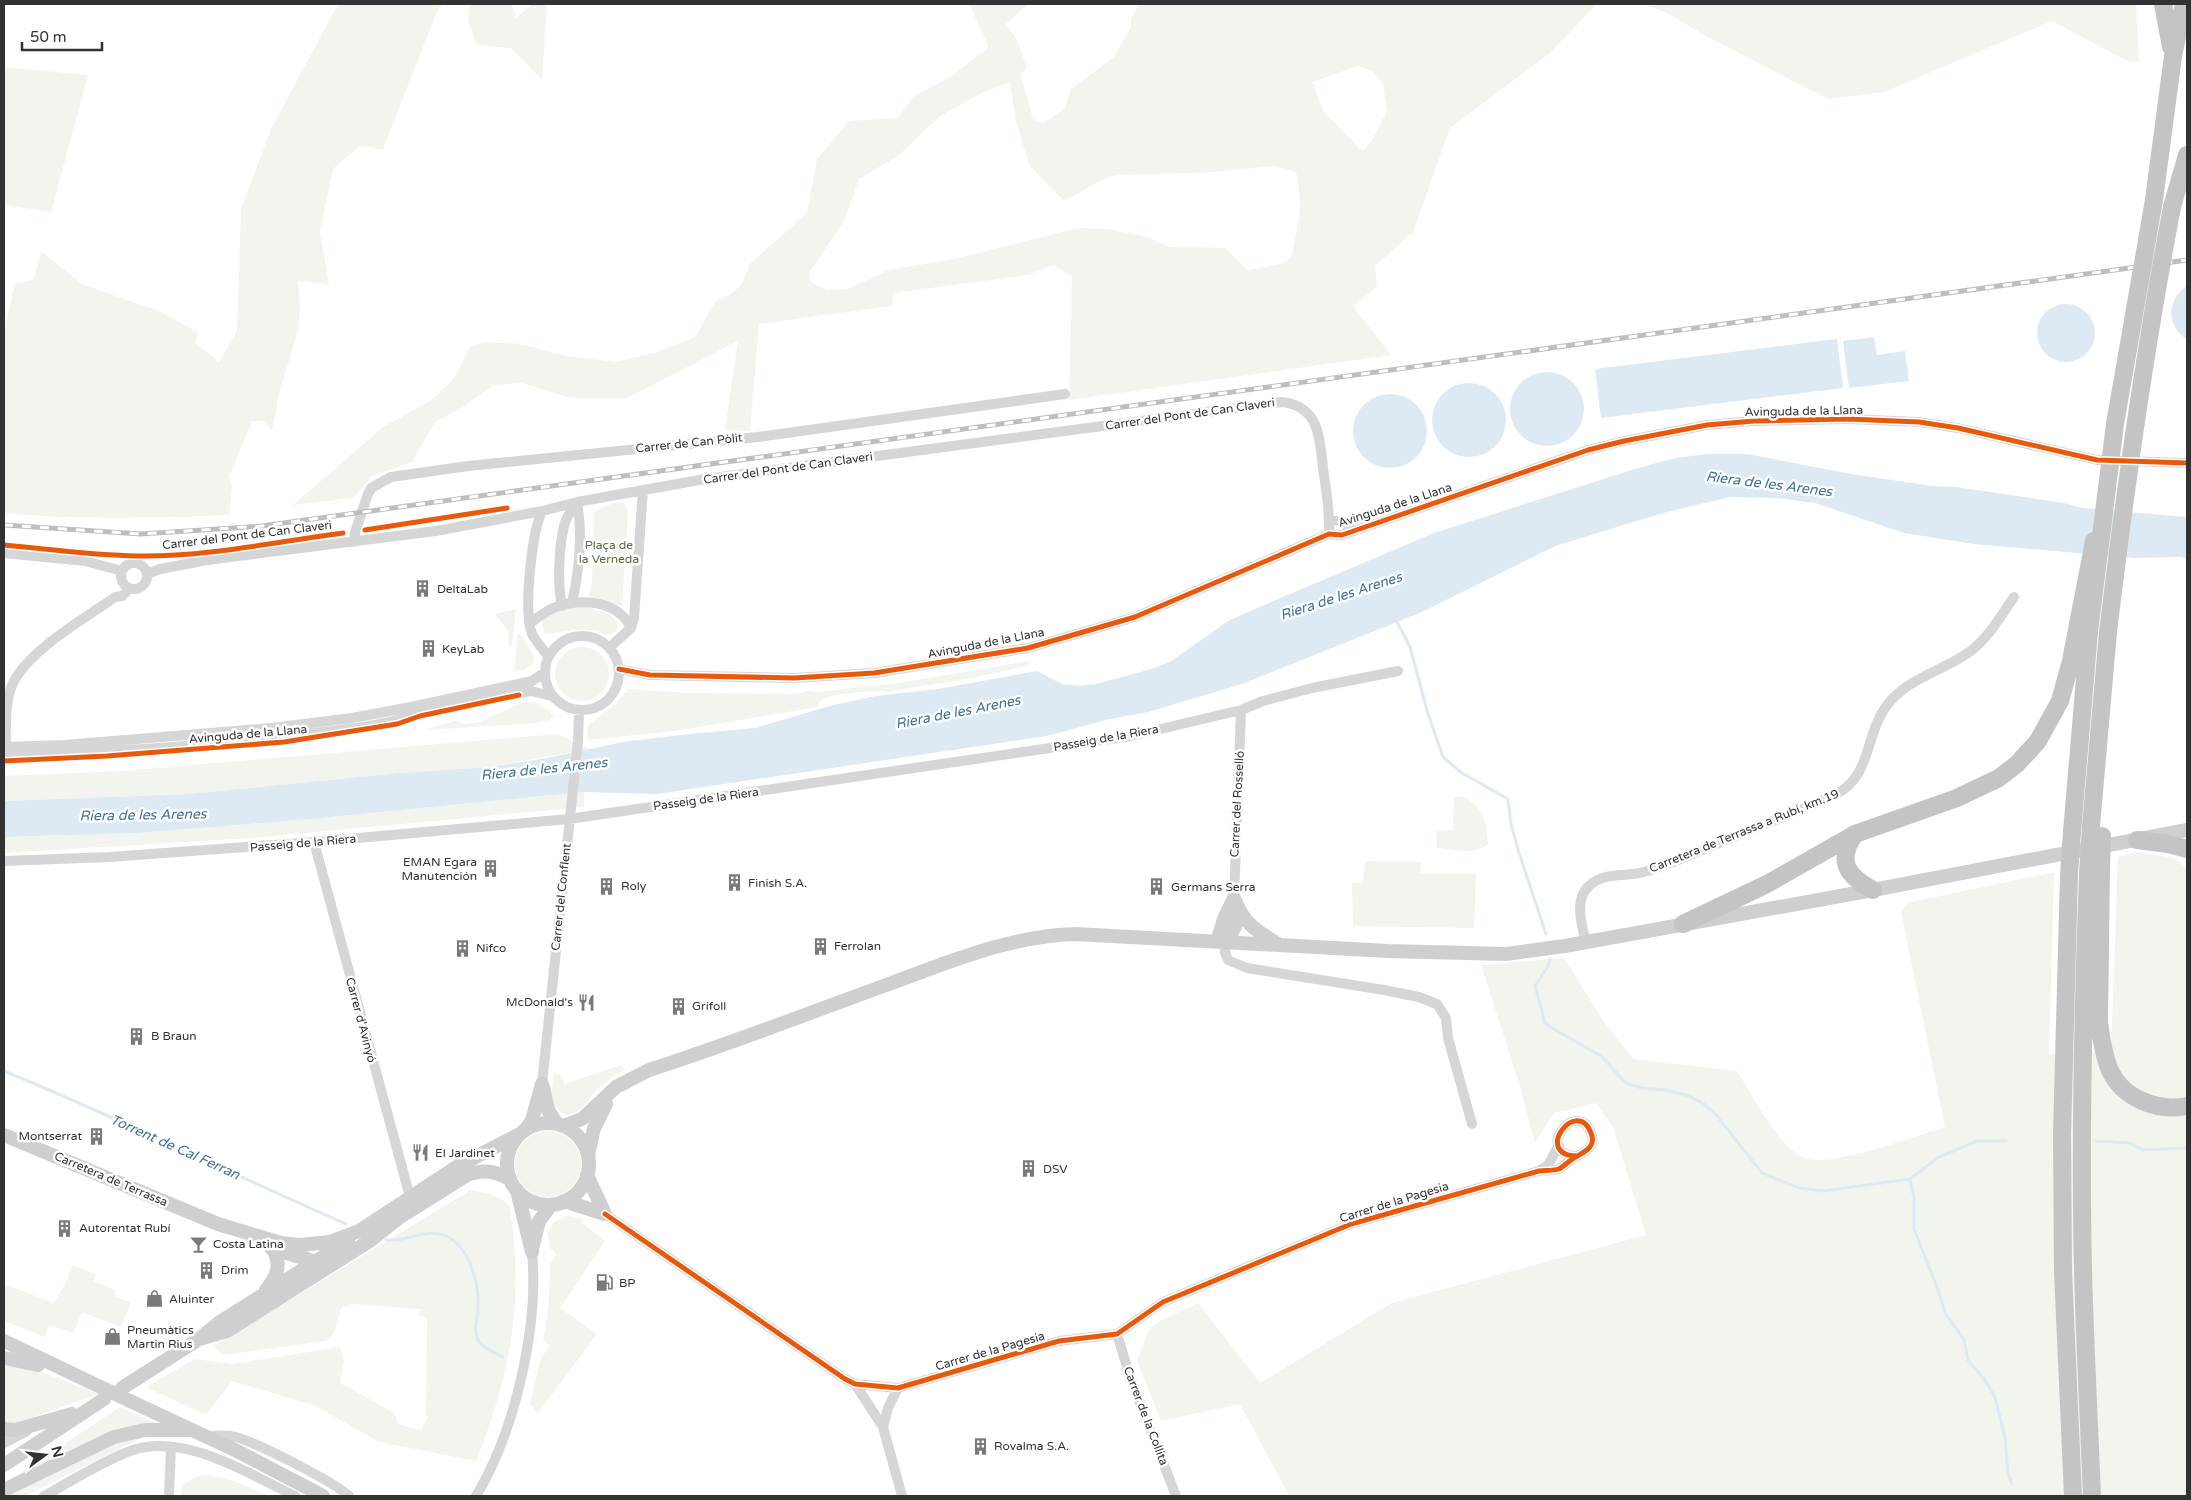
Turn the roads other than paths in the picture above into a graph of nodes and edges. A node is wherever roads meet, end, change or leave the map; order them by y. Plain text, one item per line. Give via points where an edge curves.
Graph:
1 (2163, 4) edge
2 (2184, 4) edge
3 (2173, 56) junction
4 (2187, 155) edge
5 (2187, 172) edge
6 (2177, 188) junction
7 (1065, 394) dead end
8 (2187, 463) edge
9 (643, 490) junction
10 (577, 502) junction
11 (542, 511) junction
12 (1329, 519) junction
13 (1354, 530) junction
14 (1329, 534) junction
15 (354, 542) junction
16 (4, 553) edge
17 (147, 574) junction
18 (125, 580) junction
19 (2014, 597) dead end
20 (567, 604) junction
21 (530, 622) junction
22 (2083, 627) junction
23 (631, 628) junction
24 (609, 648) junction
25 (548, 656) junction
26 (619, 669) junction
27 (1398, 672) dead end
28 (544, 673) junction
29 (650, 675) junction
30 (618, 682) junction
31 (552, 696) junction
32 (1241, 710) junction
33 (579, 711) junction
34 (5, 751) edge
35 (569, 819) junction
36 (2187, 830) edge
37 (1855, 834) junction
38 (2137, 840) junction
39 (314, 842) junction
40 (2187, 849) edge
41 (4, 861) edge
42 (2095, 871) junction
43 (1873, 890) junction
44 (1234, 898) junction
45 (1239, 913) junction
46 (1683, 924) junction
47 (1222, 941) junction
48 (1586, 942) junction
49 (1278, 944) junction
50 (542, 1084) junction
51 (610, 1094) junction
52 (2187, 1106) edge
53 (1472, 1124) dead end
54 (560, 1125) junction
55 (522, 1132) junction
56 (4, 1135) edge
57 (1559, 1145) junction
58 (588, 1155) junction
59 (1577, 1156) junction
60 (1540, 1171) junction
61 (587, 1174) junction
62 (513, 1184) junction
63 (410, 1198) junction
64 (558, 1203) junction
65 (605, 1214) junction
66 (218, 1224) junction
67 (384, 1228) junction
68 (359, 1231) junction
69 (273, 1249) junction
70 (532, 1252) junction
71 (316, 1262) junction
72 (260, 1296) junction
73 (1117, 1334) junction
74 (200, 1339) junction
75 (4, 1341) edge
76 (4, 1358) edge
77 (61, 1369) junction
78 (855, 1384) junction
79 (122, 1388) dead end
80 (898, 1388) junction
81 (104, 1399) dead end
82 (90, 1409) junction
83 (56, 1420) junction
84 (883, 1427) junction
85 (7, 1430) edge
86 (197, 1433) junction
87 (4, 1443) edge
88 (171, 1447) junction
89 (4, 1465) edge
90 (4, 1490) edge
91 (481, 1491) edge
92 (44, 1496) edge
93 (169, 1496) edge
94 (295, 1496) edge
95 (323, 1496) edge
96 (349, 1496) edge
97 (476, 1496) edge
98 (902, 1496) edge
99 (1176, 1496) edge
100 (2073, 1496) edge
101 (2092, 1496) edge

1 - 3 highway
2 - 3 highway
3 - 22 highway, bridge via 2154,200
4 - 6 highway
5 - 6 highway
6 - 42 highway, bridge via 2148,335 2121,523 2100,714
7 - 15 street, Carrer de Can Pòlit via 758,436 391,477 371,488
8 - 13 street, Avinguda de la Llana via 2097,460 1919,422 1848,419 1754,421 1698,427 1588,450
9 - 10 street, Carrer del Pont de Can Claveri
9 - 12 street, Carrer del Pont de Can Claveri via 1282,402 1300,407 1320,434
9 - 23 street
10 - 11 street, Carrer del Pont de Can Claveri
10 - 20 street via 580,519 575,587
10 - 20 street via 564,525 559,591
11 - 15 street, Carrer del Pont de Can Claveri
11 - 21 street via 532,559
12 - 13 street, Avinguda de la Llana
12 - 14 street, Carrer del Pont de Can Claveri
13 - 14 street, Avinguda de la Llana via 1342,535
14 - 29 street, Avinguda de la Llana via 1135,617 1028,648 874,673 794,678
15 - 17 street, Carrer del Pont de Can Claveri via 207,560
16 - 18 street via 85,561
17 - 18 street via 143,585 137,588
17 - 18 street via 144,567 135,563 125,566
18 - 34 street via 115,591 115,597 46,646 22,670 12,685
19 - 48 street, Carretera de Terrassa a Rubí, km.19 via 1983,640 1971,651 1908,687 1885,708 1860,771 1846,789 1658,868 1595,881 1585,890 1581,904
20 - 21 street via 551,609
20 - 23 street via 594,602 626,618
21 - 25 street via 532,634
22 - 37 highway via 2060,701 2038,741 2017,764 1999,778 1957,798
22 - 100 highway, bridge via 2069,875 2062,1134 2063,1271
23 - 24 street
24 - 25 street via 601,640 581,635 560,642
24 - 26 street
25 - 28 street
26 - 29 street, Avinguda de la Llana
26 - 30 street
27 - 32 street, Passeig de la Riera via 1312,688
28 - 31 street
28 - 34 street, Avinguda de la Llana via 532,681 352,718
29 - 30 street, Avinguda de la Llana
30 - 33 street via 604,704
31 - 33 street via 562,705
31 - 34 street, Avinguda de la Llana via 531,692 404,719 269,738 96,752
32 - 35 street, Passeig de la Riera via 1131,736
32 - 44 street, Carrer del Rosselló
33 - 35 street, Carrer del Conflent
35 - 39 street, Passeig de la Riera
35 - 50 street, Carrer del Conflent
36 - 38 main road
37 - 43 highway via 1847,848 1846,864 1855,880
37 - 46 highway via 1767,884
38 - 40 highway
38 - 43 main road
39 - 41 street, Passeig de la Riera via 115,857
39 - 63 street, Carrer d'Avinyó
42 - 52 highway via 2099,1022 2108,1067 2121,1085 2140,1100 2166,1108
42 - 101 highway via 2083,1014 2081,1139
43 - 46 main road
44 - 45 main road
44 - 47 main road via 1224,919
45 - 47 main road via 1235,927
45 - 49 main road via 1259,933
46 - 48 main road
47 - 49 main road
47 - 51 main road via 1075,934 1026,939 944,964 649,1070 624,1082
47 - 53 street via 1228,960 1247,968 1384,990 1437,1004 1446,1018 1448,1038
48 - 49 main road via 1490,954
50 - 54 main road via 548,1110
50 - 55 main road via 532,1120
51 - 54 main road via 582,1120
51 - 58 main road via 594,1128
54 - 55 main road via 540,1123
54 - 58 main road via 579,1137
55 - 62 main road via 508,1154 507,1169
55 - 63 main road via 458,1166
56 - 66 main road, Carretera de Terrassa
57 - 59 street via 1566,1154
57 - 59 street, Carrer de la Pagesia via 1558,1134 1565,1125 1576,1122 1586,1125 1592,1135 1591,1146
57 - 60 street, Carrer de la Pagesia via 1552,1160
58 - 61 main road
59 - 60 street, Carrer de la Pagesia via 1559,1168
60 - 73 street, Carrer de la Pagesia via 1351,1224 1163,1302
61 - 64 main road via 579,1191
61 - 65 main road
62 - 64 main road via 529,1200
62 - 67 main road via 489,1170 467,1175
62 - 70 main road
63 - 68 main road
64 - 65 main road
64 - 70 main road via 537,1226
65 - 78 street, Carrer de la Pagesia
66 - 68 main road via 281,1243 300,1245 330,1242
66 - 69 main road
67 - 71 main road via 330,1259
67 - 74 main road via 371,1240 227,1331
68 - 71 main road
69 - 71 main road
69 - 72 main road via 279,1268
70 - 91 street via 533,1306 521,1372 506,1428
71 - 72 main road
72 - 74 main road
73 - 80 street, Carrer de la Pagesia via 1059,1341
73 - 99 street, Carrer de la Collita
74 - 79 main road
75 - 77 main road
76 - 77 main road
77 - 86 main road, bridge
78 - 80 street, Carrer de la Pagesia
78 - 84 street
80 - 84 street
81 - 82 main road
82 - 83 main road
82 - 89 main road
83 - 85 main road
83 - 87 street
84 - 98 street
86 - 90 main road via 145,1430 114,1437
86 - 95 main road
86 - 96 street via 249,1441
88 - 92 street via 133,1450
88 - 93 street
88 - 94 street via 224,1461
91 - 97 street

